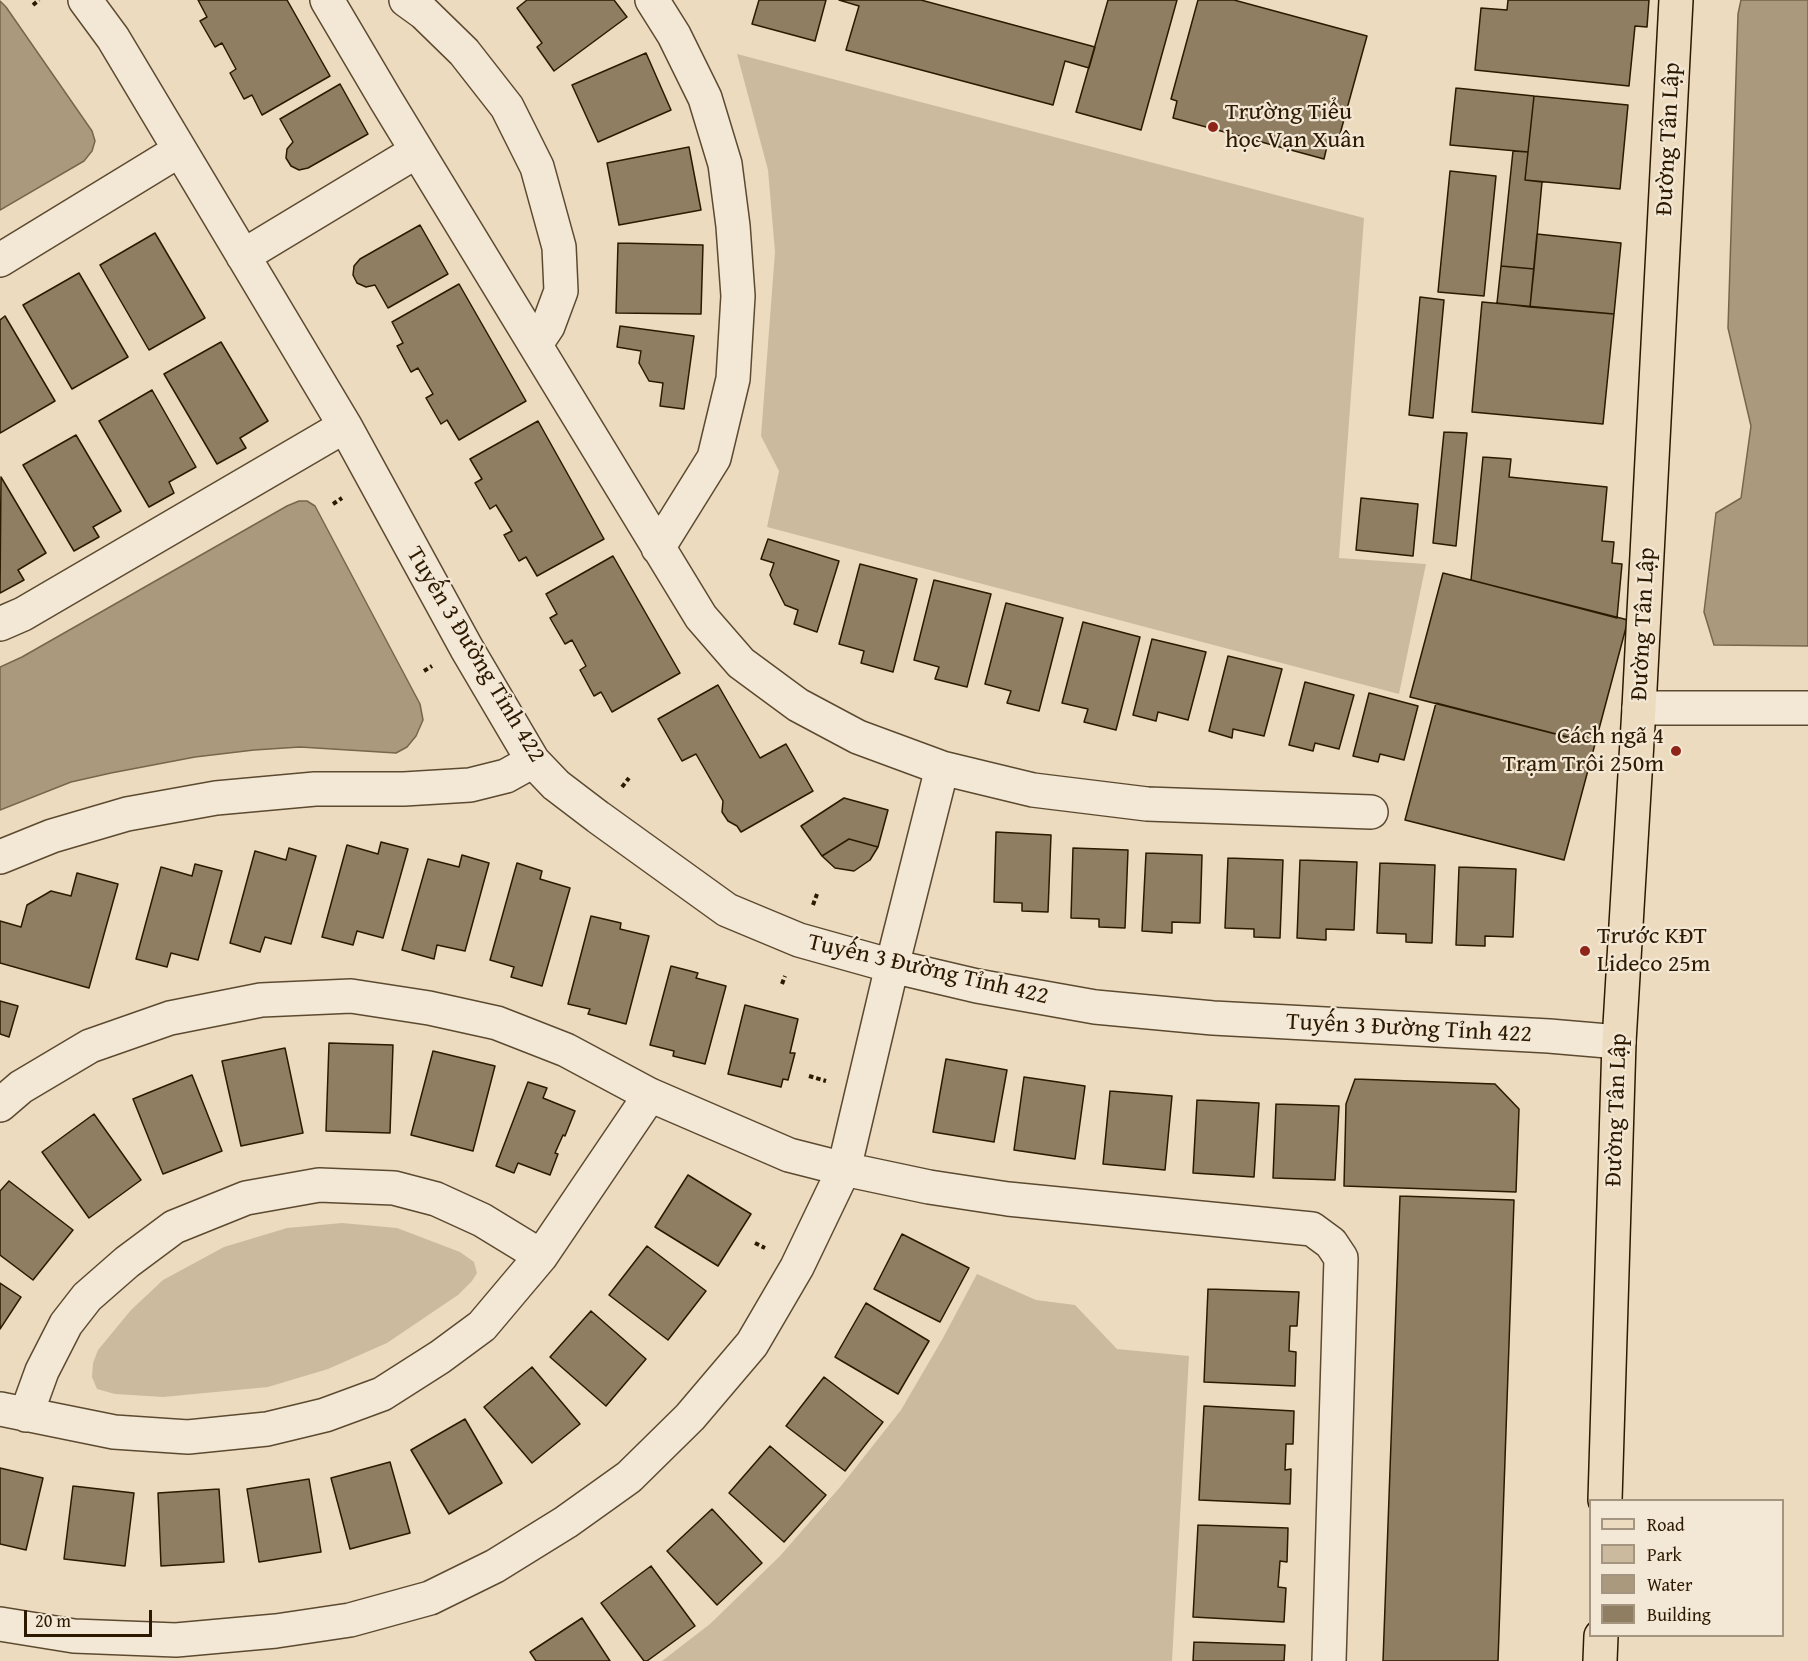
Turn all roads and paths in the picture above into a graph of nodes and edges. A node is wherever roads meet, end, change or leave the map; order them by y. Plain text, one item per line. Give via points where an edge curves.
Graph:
1 (39, 0) edge
2 (85, 0) edge
3 (327, 0) edge
4 (406, 0) edge
5 (652, 0) edge
6 (1676, 0) edge
7 (33, 5) dead end
8 (180, 150) junction
9 (417, 151) junction
10 (243, 256) junction
11 (0, 260) edge
12 (536, 344) junction
13 (345, 426) junction
14 (658, 548) junction
15 (0, 624) edge
16 (1639, 708) junction
17 (1808, 708) edge
18 (533, 761) junction
19 (942, 768) junction
20 (1371, 812) dead end
21 (0, 857) edge
22 (892, 966) junction
23 (1619, 1042) junction
24 (650, 1095) junction
25 (0, 1105) edge
26 (844, 1169) junction
27 (542, 1256) junction
28 (13, 1412) edge
29 (1605, 1499) edge
30 (0, 1624) edge
31 (1601, 1637) edge
32 (1329, 1661) edge
33 (1600, 1661) edge

1 - 7 path
2 - 8 street, Tuyến 3 Đường Tỉnh 422 via 113,38
3 - 9 street
4 - 12 street via 464,52 500,98 537,168 559,247 561,291 548,326
5 - 14 street via 705,98 725,164 738,296 733,379 714,458
6 - 16 main road, Đường Tân Lập
8 - 10 street, Tuyến 3 Đường Tỉnh 422
8 - 11 street
9 - 10 street
9 - 12 street
10 - 13 street, Tuyến 3 Đường Tỉnh 422
12 - 14 street
13 - 15 street
13 - 18 street, Tuyến 3 Đường Tỉnh 422
14 - 19 street via 701,617 741,663 808,711 858,737
16 - 17 street
16 - 23 main road, Đường Tân Lập
18 - 21 street via 506,776 470,785 315,789 216,798 149,810 52,836
18 - 22 street, Tuyến 3 Đường Tỉnh 422 via 556,785 727,910 799,940
19 - 20 street via 1033,790 1147,804
19 - 22 street
22 - 23 street, Tuyến 3 Đường Tỉnh 422 via 1095,1007 1213,1018
22 - 26 street
23 - 29 main road, Đường Tân Lập
24 - 25 street via 566,1050 497,1023 351,996 261,1000 170,1018 90,1046 21,1087
24 - 26 street via 789,1155
24 - 27 street
26 - 30 street via 797,1267 752,1344 690,1417 629,1477 495,1566 430,1598 350,1620 276,1631 176,1640 74,1636
26 - 32 street via 1008,1199 1312,1229 1331,1243 1341,1258
27 - 28 street via 483,1326 382,1394 325,1415 267,1430 188,1437 114,1432
27 - 28 street via 473,1216 436,1199 394,1188 319,1185 246,1197 174,1227 87,1297 66,1324 42,1371
31 - 33 main road

